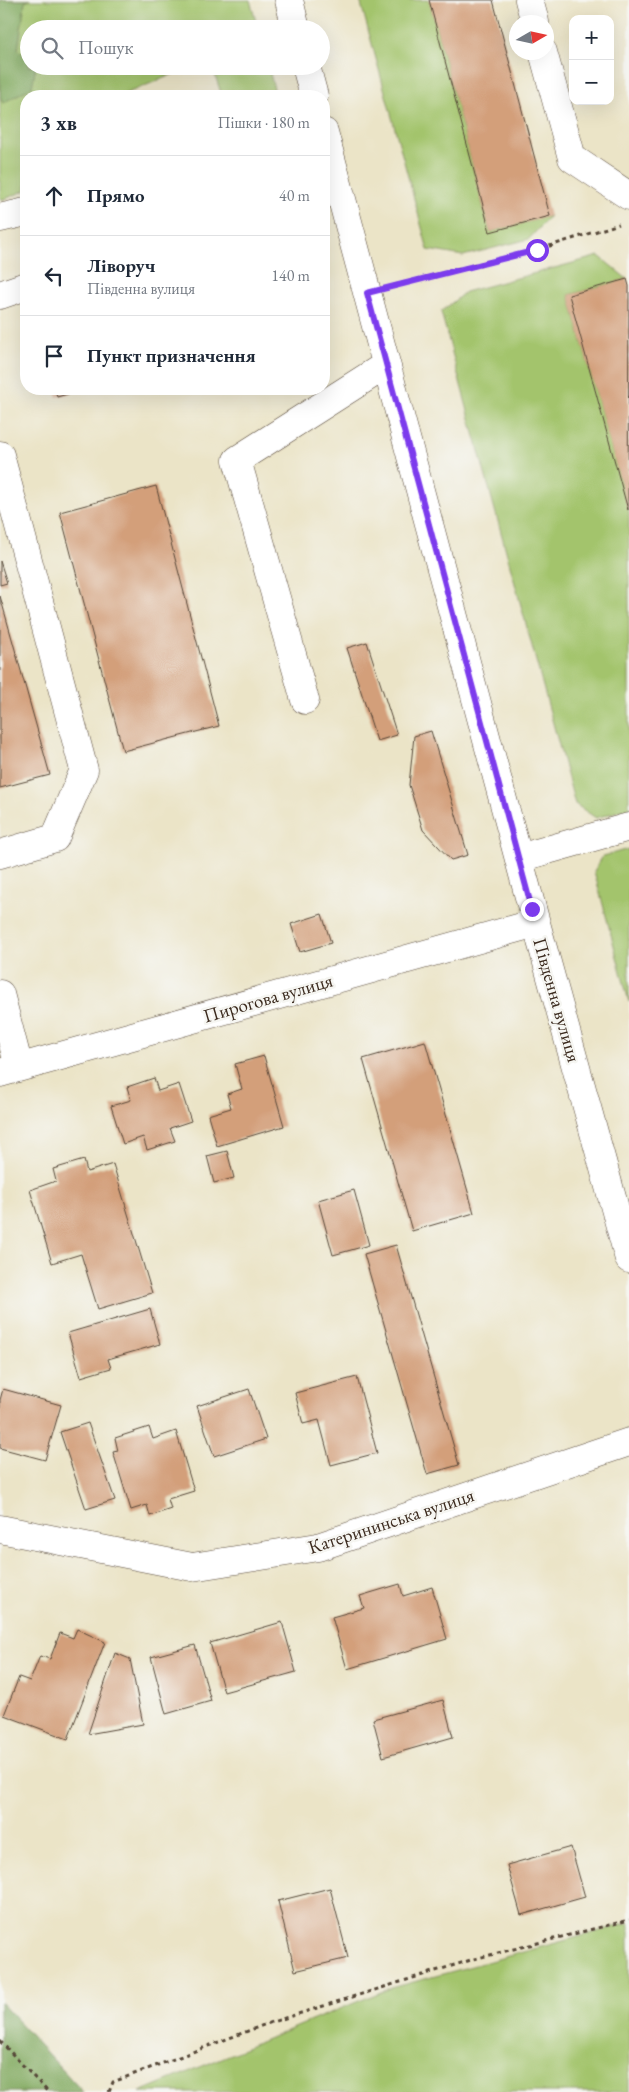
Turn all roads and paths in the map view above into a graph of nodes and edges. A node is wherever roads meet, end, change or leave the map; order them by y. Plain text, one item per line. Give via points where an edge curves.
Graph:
1 (289, 0) edge
2 (529, 0) edge
3 (533, 15) edge
4 (294, 20) edge
5 (545, 60) edge
6 (308, 75) edge
7 (312, 90) edge
8 (330, 182) edge
9 (629, 196) edge
10 (20, 213) edge
11 (0, 218) edge
12 (620, 224) dead end
13 (20, 288) edge
14 (367, 293) junction
15 (0, 295) edge
16 (386, 365) junction
17 (0, 455) edge
18 (304, 700) dead end
19 (629, 827) edge
20 (0, 854) edge
21 (519, 858) junction
22 (536, 923) junction
23 (0, 994) edge
24 (10, 1070) edge
25 (629, 1259) edge
26 (629, 1442) edge
27 (0, 1529) edge
28 (629, 1920) edge
29 (0, 2040) edge
30 (48, 2092) edge
31 (109, 2092) edge

1 - 4 street
2 - 3 street
5 - 9 street via 572,158
6 - 7 street
8 - 14 street, Південна вулиця
10 - 11 street
12 - 14 path via 537,250
13 - 15 street
14 - 16 street, Південна вулиця
16 - 18 street via 238,460
16 - 21 street, Південна вулиця
17 - 20 street via 84,770 55,838
19 - 21 street
21 - 22 street, Південна вулиця
22 - 24 street, Пирогова вулиця
22 - 25 street, Південна вулиця
23 - 24 street
26 - 27 street, Катерининська вулиця via 318,1547 192,1567
28 - 31 path via 474,1959 269,2023 114,2082
29 - 30 path

